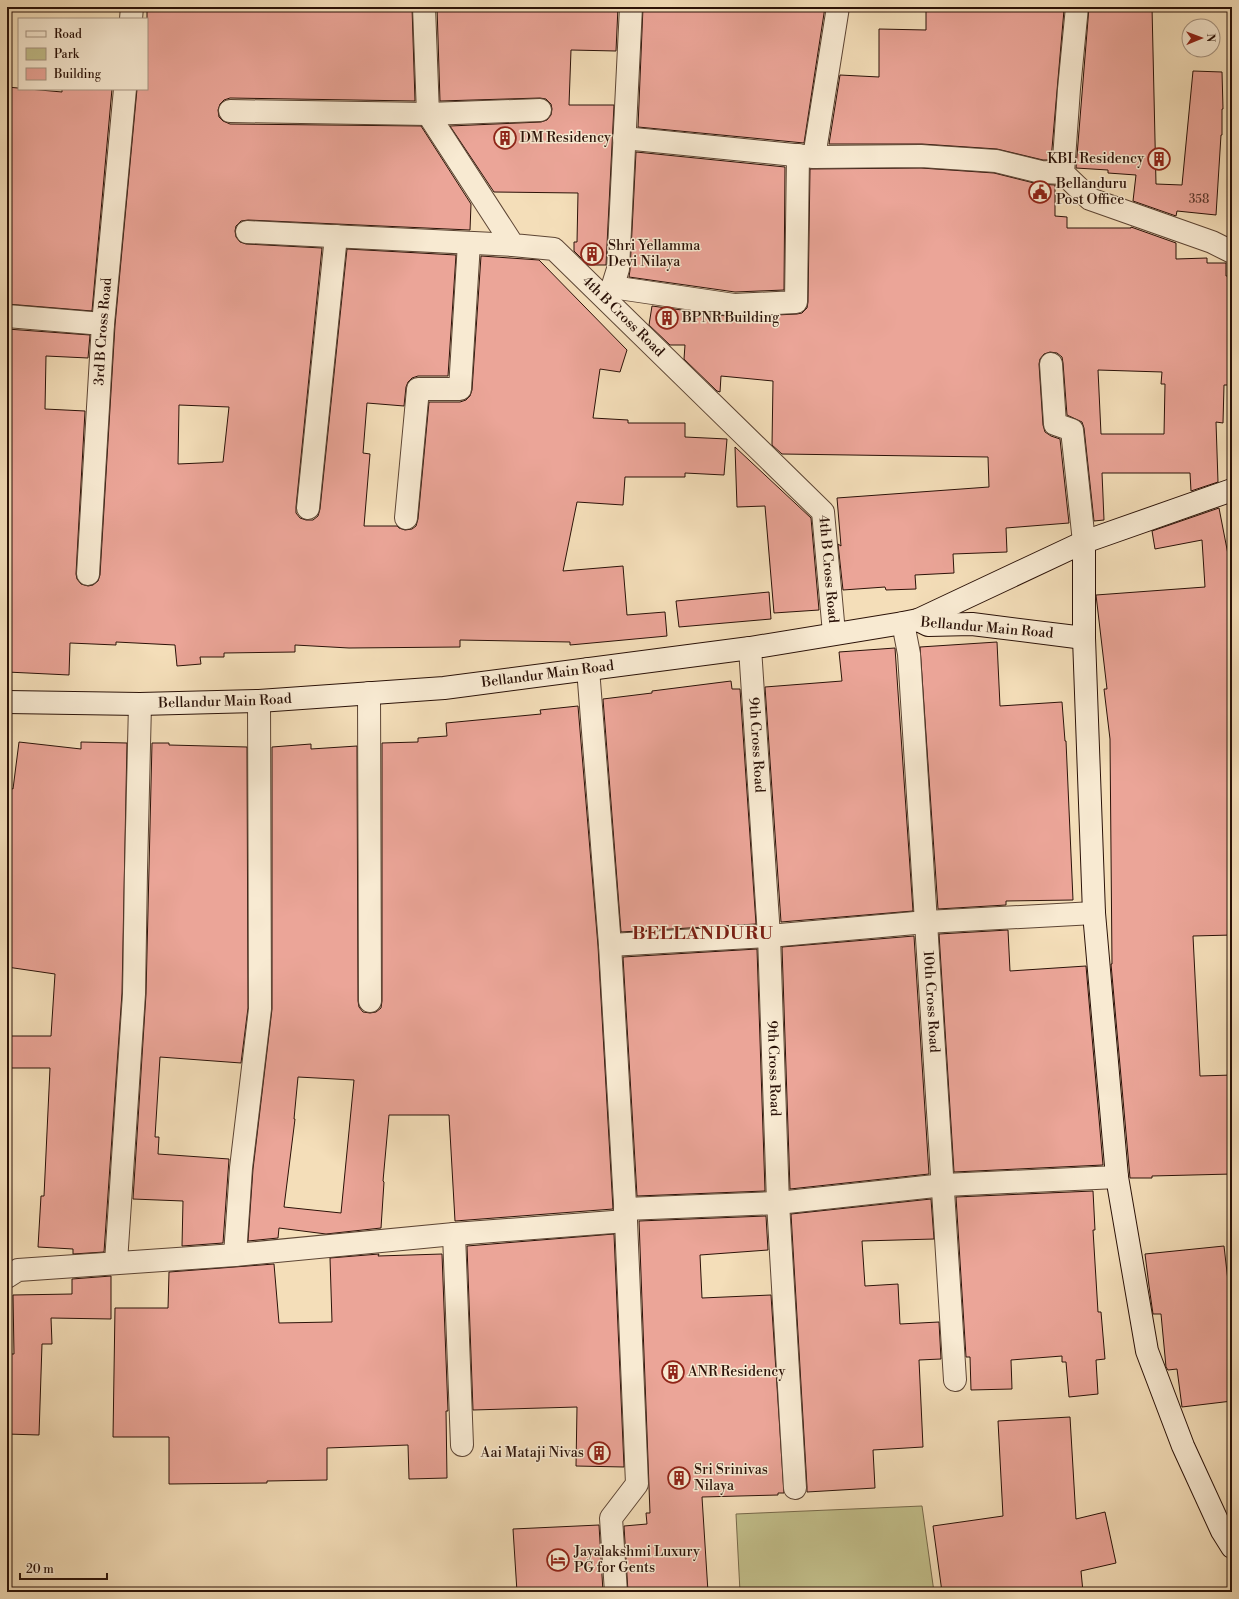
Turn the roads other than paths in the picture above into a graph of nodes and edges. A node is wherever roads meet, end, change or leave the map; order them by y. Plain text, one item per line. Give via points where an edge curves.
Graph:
1 (132, 7) edge
2 (424, 7) edge
3 (631, 7) edge
4 (838, 7) edge
5 (1077, 7) edge
6 (131, 18) edge
7 (125, 90) edge
8 (540, 110) dead end
9 (230, 111) dead end
10 (428, 114) junction
11 (624, 138) junction
12 (806, 156) junction
13 (1063, 172) junction
14 (247, 232) dead end
15 (336, 236) junction
16 (469, 242) junction
17 (513, 245) junction
18 (1232, 252) edge
19 (610, 294) junction
20 (7, 316) edge
21 (103, 324) junction
22 (1051, 364) dead end
23 (1232, 491) edge
24 (308, 508) dead end
25 (406, 518) dead end
26 (1084, 542) junction
27 (88, 574) dead end
28 (910, 622) junction
29 (834, 633) junction
30 (1084, 638) junction
31 (750, 648) junction
32 (588, 669) junction
33 (369, 693) junction
34 (259, 701) junction
35 (7, 703) edge
36 (140, 704) junction
37 (1094, 914) junction
38 (926, 922) junction
39 (769, 936) junction
40 (610, 945) junction
41 (370, 1001) dead end
42 (1118, 1177) junction
43 (944, 1186) junction
44 (778, 1203) junction
45 (626, 1215) junction
46 (454, 1234) junction
47 (235, 1255) junction
48 (116, 1262) junction
49 (7, 1277) edge
50 (956, 1380) dead end
51 (462, 1445) dead end
52 (795, 1488) dead end
53 (1232, 1547) edge
54 (616, 1592) edge

1 - 6 street
2 - 10 street
3 - 11 street
4 - 12 street
5 - 13 street
7 - 21 street, 3rd B Cross Road
8 - 10 street
9 - 10 street
10 - 17 street
11 - 12 street
11 - 19 street via 618,269
12 - 13 street via 921,156 996,161 1041,172
12 - 19 street via 796,302 734,305
13 - 18 street via 1090,199 1212,242
14 - 15 street, 4th B Cross Road
15 - 16 street, 4th B Cross Road
15 - 24 street
16 - 17 street, 4th B Cross Road
16 - 25 street via 460,389 418,389
17 - 19 street, 4th B Cross Road via 554,249
19 - 29 street, 4th B Cross Road via 822,512
20 - 21 street
21 - 27 street, 3rd B Cross Road
22 - 26 street via 1055,424 1072,430
23 - 26 street
26 - 28 street
26 - 30 street
28 - 29 street, Bellandur Main Road
28 - 30 street, Bellandur Main Road via 928,625 972,624
28 - 38 street, 10th Cross Road via 909,654
29 - 31 street, Bellandur Main Road
30 - 37 street
31 - 32 street, Bellandur Main Road
31 - 39 street, 9th Cross Road
32 - 33 street, Bellandur Main Road via 444,688
32 - 40 street
33 - 34 street, Bellandur Main Road
33 - 41 street
34 - 36 street, Bellandur Main Road
34 - 47 street via 260,1008 241,1168
35 - 36 street, Bellandur Main Road
36 - 48 street via 134,994
37 - 38 street
37 - 42 street
38 - 39 street
38 - 43 street, 10th Cross Road
39 - 40 street
39 - 44 street, 9th Cross Road
40 - 45 street
42 - 43 street
42 - 53 street via 1147,1351 1183,1446 1222,1531
43 - 44 street
43 - 50 street, 10th Cross Road
44 - 45 street
44 - 52 street, 9th Cross Road
45 - 46 street
45 - 54 street via 637,1484 611,1518
46 - 47 street
46 - 51 street
47 - 48 street
48 - 49 street via 18,1270

